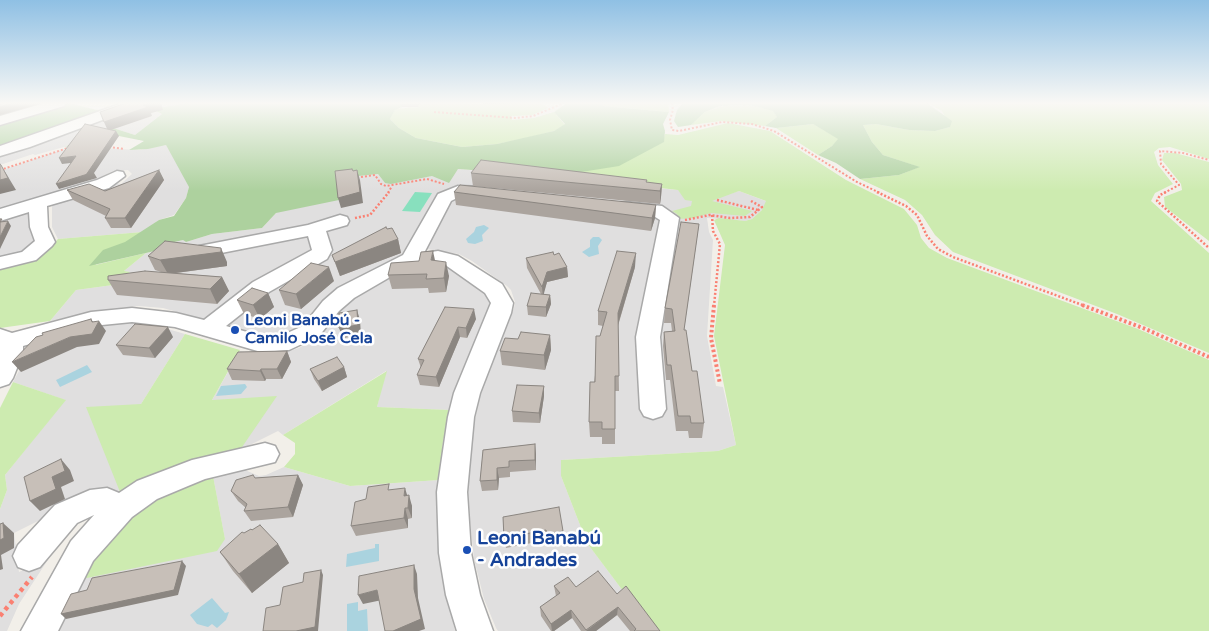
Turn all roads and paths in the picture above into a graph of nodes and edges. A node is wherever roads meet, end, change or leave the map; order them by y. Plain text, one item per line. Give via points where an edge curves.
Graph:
1 (56, 132) edge
2 (776, 132) edge
3 (78, 146) edge
4 (104, 146) edge
5 (124, 149) dead end
6 (0, 151) edge
7 (1209, 160) edge
8 (0, 170) edge
9 (117, 176) dead end
10 (361, 177) dead end
11 (392, 186) junction
12 (452, 194) junction
13 (503, 194) edge
14 (717, 200) dead end
15 (751, 201) dead end
16 (38, 203) junction
17 (608, 205) edge
18 (758, 210) junction
19 (0, 215) edge
20 (712, 215) junction
21 (670, 220) junction
22 (340, 222) joint
23 (310, 230) junction
24 (1209, 248) edge
25 (206, 250) edge
26 (411, 259) junction
27 (0, 263) edge
28 (208, 329) junction
29 (5, 339) edge
30 (1209, 357) edge
31 (0, 378) edge
32 (720, 384) dead end
33 (652, 409) dead end
34 (265, 454) dead end
35 (121, 508) junction
36 (33, 563) joint
37 (0, 616) edge
38 (39, 631) edge
39 (475, 631) edge

1 - 6 street
2 - 30 path via 857,182 906,206 916,214 938,249 953,257 1143,328
3 - 8 path
4 - 5 path
7 - 24 path via 1160,150 1161,164 1178,185 1160,195 1157,201
9 - 16 street via 103,184
10 - 11 path via 376,175 381,184
11 - 12 path via 436,180
11 - 22 path via 370,215
12 - 13 street via 474,190
12 - 26 street via 444,198
14 - 18 path
15 - 18 path via 760,204 762,207
16 - 19 street
16 - 27 street via 38,227 45,242 30,256
17 - 21 street via 656,210 666,214
18 - 20 path via 743,218
20 - 21 path
20 - 32 path via 713,231 720,244 711,338
21 - 33 street via 648,337
22 - 23 street
23 - 25 street
23 - 28 street via 318,234 320,255 261,287
26 - 28 street via 346,293 311,331 289,342 261,344
26 - 39 street via 438,257 451,260 494,289 502,303 465,401 452,492 456,553 463,595
28 - 29 street via 151,315 109,316
29 - 31 street via 11,354
34 - 35 street via 202,468 178,477 147,490
35 - 36 street via 107,501 90,503 66,514
35 - 38 street via 82,551
36 - 37 path

